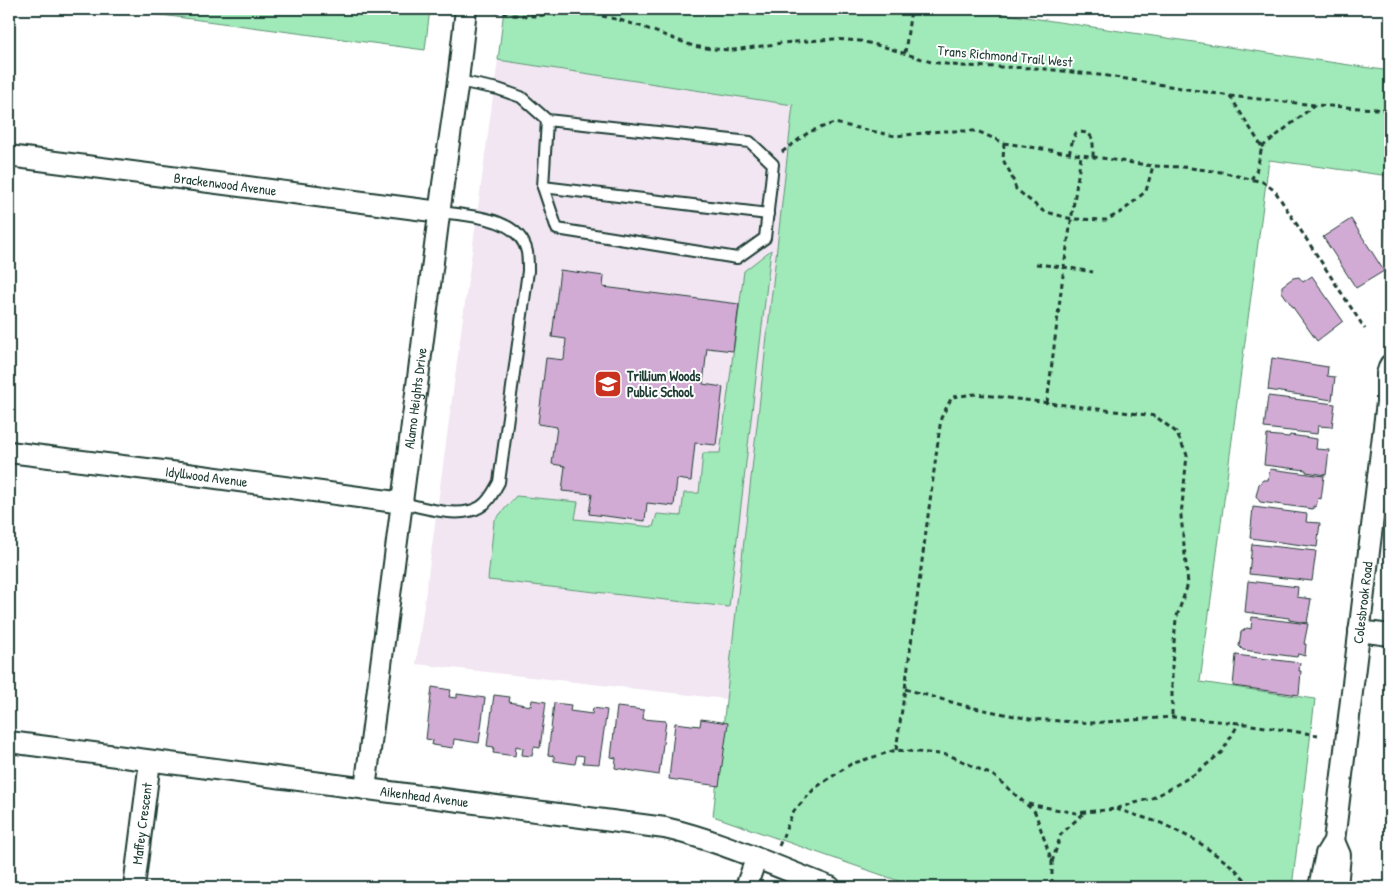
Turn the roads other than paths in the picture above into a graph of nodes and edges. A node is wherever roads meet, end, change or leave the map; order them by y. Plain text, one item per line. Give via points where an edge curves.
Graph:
1 (475, 9) edge
2 (458, 81) junction
3 (547, 120) junction
4 (9, 156) edge
5 (543, 187) junction
6 (440, 212) junction
7 (768, 214) junction
8 (1390, 366) edge
9 (9, 452) edge
10 (403, 504) junction
11 (1360, 630) junction
12 (1390, 635) edge
13 (9, 742) edge
14 (150, 761) junction
15 (365, 789) junction
16 (1334, 841) junction
17 (756, 859) junction
18 (134, 887) edge
19 (746, 887) edge
20 (830, 887) edge
21 (1319, 887) edge
22 (1337, 887) edge

1 - 2 street, Alamo Heights Drive
2 - 3 lane via 521,97
2 - 6 street, Alamo Heights Drive
3 - 5 lane
3 - 7 lane via 750,142 772,164
4 - 6 street, Brackenwood Avenue
5 - 7 lane
5 - 7 lane via 557,229 737,258 766,238
6 - 10 street, Alamo Heights Drive
6 - 10 lane via 505,224 519,235 527,250 528,271 499,482 490,498 470,511 452,512
8 - 11 street, Colesbrook Road
9 - 10 street, Idyllwood Avenue
10 - 15 street, Alamo Heights Drive
11 - 12 street
11 - 16 street, Colesbrook Road
13 - 14 street, Aikenhead Avenue
14 - 15 street, Aikenhead Avenue
14 - 18 street, Maffey Crescent
15 - 17 street, Aikenhead Avenue via 665,828 688,833
16 - 21 street, Colesbrook Road via 1326,854
16 - 22 street, Colesbrook Road via 1340,856
17 - 19 street
17 - 20 street, Aikenhead Avenue

